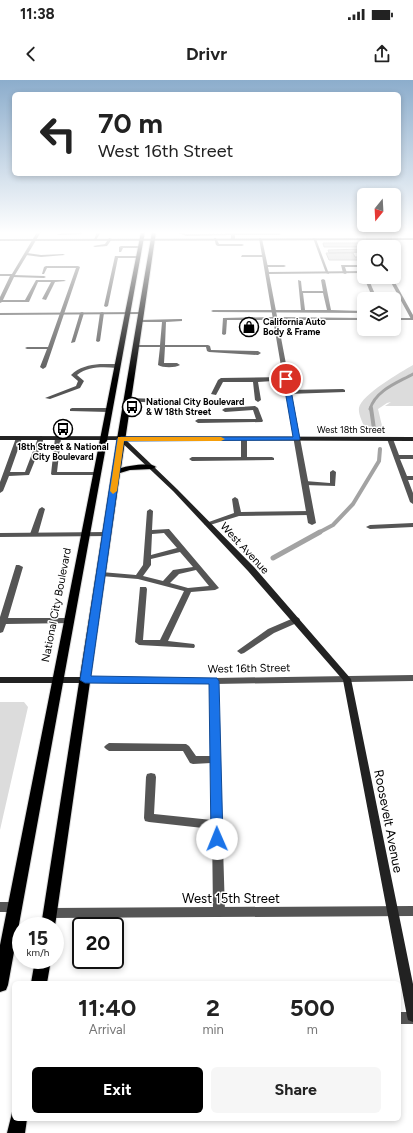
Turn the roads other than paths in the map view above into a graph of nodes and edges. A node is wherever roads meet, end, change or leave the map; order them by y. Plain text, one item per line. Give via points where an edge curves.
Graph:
1 (10, 281) edge
2 (52, 281) edge
3 (54, 281) edge
4 (73, 281) edge
5 (111, 281) edge
6 (134, 281) edge
7 (147, 281) edge
8 (269, 281) edge
9 (299, 281) dead end
10 (323, 281) edge
11 (394, 284) edge
12 (300, 292) junction
13 (325, 292) junction
14 (44, 299) dead end
15 (0, 301) edge
16 (106, 306) dead end
17 (213, 311) dead end
18 (274, 311) junction
19 (303, 311) junction
20 (329, 311) junction
21 (357, 312) edge
22 (63, 313) junction
23 (82, 313) junction
24 (102, 313) junction
25 (128, 313) junction
26 (142, 313) junction
27 (0, 314) edge
28 (275, 318) junction
29 (357, 319) edge
30 (401, 319) edge
31 (413, 319) edge
32 (180, 320) dead end
33 (141, 321) junction
34 (164, 321) junction
35 (224, 334) dead end
36 (208, 338) dead end
37 (98, 341) dead end
38 (73, 342) dead end
39 (136, 346) junction
40 (163, 346) junction
41 (208, 346) junction
42 (27, 348) dead end
43 (50, 348) junction
44 (258, 353) dead end
45 (177, 365) dead end
46 (117, 366) junction
47 (43, 367) dead end
48 (286, 379) junction
49 (255, 380) junction
50 (343, 391) dead end
51 (288, 392) junction
52 (214, 394) dead end
53 (48, 398) dead end
54 (127, 400) junction
55 (258, 400) dead end
56 (161, 401) dead end
57 (72, 410) dead end
58 (108, 410) junction
59 (225, 410) dead end
60 (198, 421) dead end
61 (0, 438) edge
62 (19, 438) junction
63 (41, 438) junction
64 (58, 438) junction
65 (102, 438) junction
66 (121, 439) junction
67 (244, 439) junction
68 (297, 439) junction
69 (390, 439) junction
70 (413, 439) edge
71 (397, 457) junction
72 (413, 457) edge
73 (192, 459) dead end
74 (244, 459) junction
75 (272, 459) dead end
76 (152, 467) junction
77 (116, 472) junction
78 (333, 472) dead end
79 (6, 474) junction
80 (96, 474) junction
81 (404, 478) junction
82 (413, 478) edge
83 (305, 483) junction
84 (1, 484) edge
85 (0, 491) edge
86 (235, 499) dead end
87 (413, 502) edge
88 (42, 509) dead end
89 (150, 511) dead end
90 (310, 512) junction
91 (238, 514) junction
92 (312, 523) dead end
93 (208, 524) junction
94 (413, 525) edge
95 (370, 527) dead end
96 (148, 532) junction
97 (34, 534) junction
98 (85, 534) junction
99 (107, 534) junction
100 (0, 535) edge
101 (181, 549) junction
102 (147, 558) junction
103 (18, 566) dead end
104 (197, 568) junction
105 (101, 574) junction
106 (138, 577) junction
107 (166, 583) junction
108 (143, 589) dead end
109 (188, 590) junction
110 (296, 620) junction
111 (3, 621) junction
112 (69, 621) junction
113 (0, 630) edge
114 (163, 643) junction
115 (191, 646) dead end
116 (241, 651) dead end
117 (413, 678) edge
118 (347, 679) junction
119 (0, 680) edge
120 (58, 680) junction
121 (85, 680) junction
122 (214, 681) junction
123 (109, 747) dead end
124 (215, 759) junction
125 (151, 777) dead end
126 (217, 825) junction
127 (0, 907) edge
128 (15, 907) junction
129 (413, 911) edge
130 (219, 912) junction
131 (393, 912) junction
132 (49, 917) edge
133 (64, 918) edge
134 (41, 969) edge
135 (39, 981) edge
136 (410, 984) edge
137 (0, 985) edge
138 (413, 1017) edge
139 (401, 1018) edge
140 (18, 1121) edge
141 (16, 1133) edge

1 - 15 street
2 - 15 street via 37,282 27,301
3 - 14 street
4 - 22 street
5 - 16 street
6 - 25 main road, National City Boulevard
7 - 26 main road
8 - 18 street
9 - 12 street
10 - 13 street
11 - 31 street
12 - 13 street
12 - 19 street
13 - 20 street
17 - 18 street
18 - 19 street
18 - 28 street
19 - 20 street
20 - 21 street
22 - 23 street
22 - 27 street
22 - 43 street
23 - 24 street
23 - 38 street
24 - 25 street
24 - 37 street
25 - 26 street
25 - 46 main road, National City Boulevard
26 - 33 main road
28 - 29 street
28 - 35 street via 225,319
28 - 48 street
30 - 31 street
32 - 34 street
33 - 34 street
33 - 39 main road
34 - 40 street
36 - 41 street
39 - 40 street
39 - 54 main road
40 - 41 street
40 - 45 street via 161,365
41 - 44 street via 209,351
42 - 43 street
43 - 47 street
46 - 53 street via 88,367 78,371 74,375 81,382 78,387
46 - 58 main road, National City Boulevard
48 - 49 street
48 - 51 street
49 - 52 street via 221,380
49 - 55 street
50 - 51 street
51 - 68 street
54 - 56 street
54 - 66 main road
57 - 58 street
58 - 65 main road, National City Boulevard
59 - 60 street via 255,408 260,421
61 - 62 street, West 18th Street
62 - 63 street, West 18th Street
62 - 79 street
63 - 64 street, West 18th Street
63 - 79 street via 26,474
64 - 65 street, West 18th Street
64 - 80 street via 54,474
65 - 66 street, West 18th Street
65 - 80 main road, National City Boulevard
66 - 67 street, West 18th Street
66 - 76 street, West Avenue
66 - 77 main road
67 - 68 street, West 18th Street
67 - 74 street
68 - 69 street, West 18th Street
68 - 83 street
69 - 70 street, West 18th Street
69 - 71 street
71 - 72 street
71 - 81 street
73 - 74 street
74 - 75 street
76 - 77 main road via 129,468
76 - 93 street, West Avenue
77 - 99 main road
78 - 83 street via 334,485
79 - 84 street
80 - 98 main road, National City Boulevard
81 - 82 street
81 - 87 street
83 - 90 street
84 - 85 street
86 - 91 street
88 - 97 street
89 - 96 street
90 - 91 street
90 - 92 street
91 - 93 street
93 - 110 street, West Avenue
94 - 95 street
96 - 101 street via 166,532
96 - 102 street
97 - 98 street
97 - 100 street
98 - 99 street
98 - 112 main road, National City Boulevard
99 - 105 main road
101 - 102 street
101 - 104 street
102 - 106 street via 146,565
103 - 111 street
104 - 107 street via 176,572
104 - 109 street via 215,588
105 - 106 street
105 - 121 main road
106 - 107 street
107 - 109 street
108 - 114 street via 140,642
109 - 114 street
110 - 116 street via 271,631
110 - 118 street, West Avenue
111 - 112 street
111 - 113 street
112 - 120 main road, National City Boulevard
114 - 115 street
117 - 118 street, West 16th Street
118 - 122 street, West 16th Street
118 - 131 street, Roosevelt Avenue
119 - 120 street
120 - 121 street
120 - 128 main road, National City Boulevard
121 - 122 street, West 16th Street
121 - 132 main road
122 - 124 street
123 - 124 street via 186,748 193,760
124 - 126 street
125 - 126 street via 149,818
126 - 130 street
127 - 128 street
128 - 137 main road, National City Boulevard
129 - 131 street, West 15th Street
130 - 131 street, West 15th Street
130 - 133 street, West 15th Street
131 - 136 street, Roosevelt Avenue
134 - 135 main road
136 - 138 street, Roosevelt Avenue
138 - 139 street
140 - 141 main road

